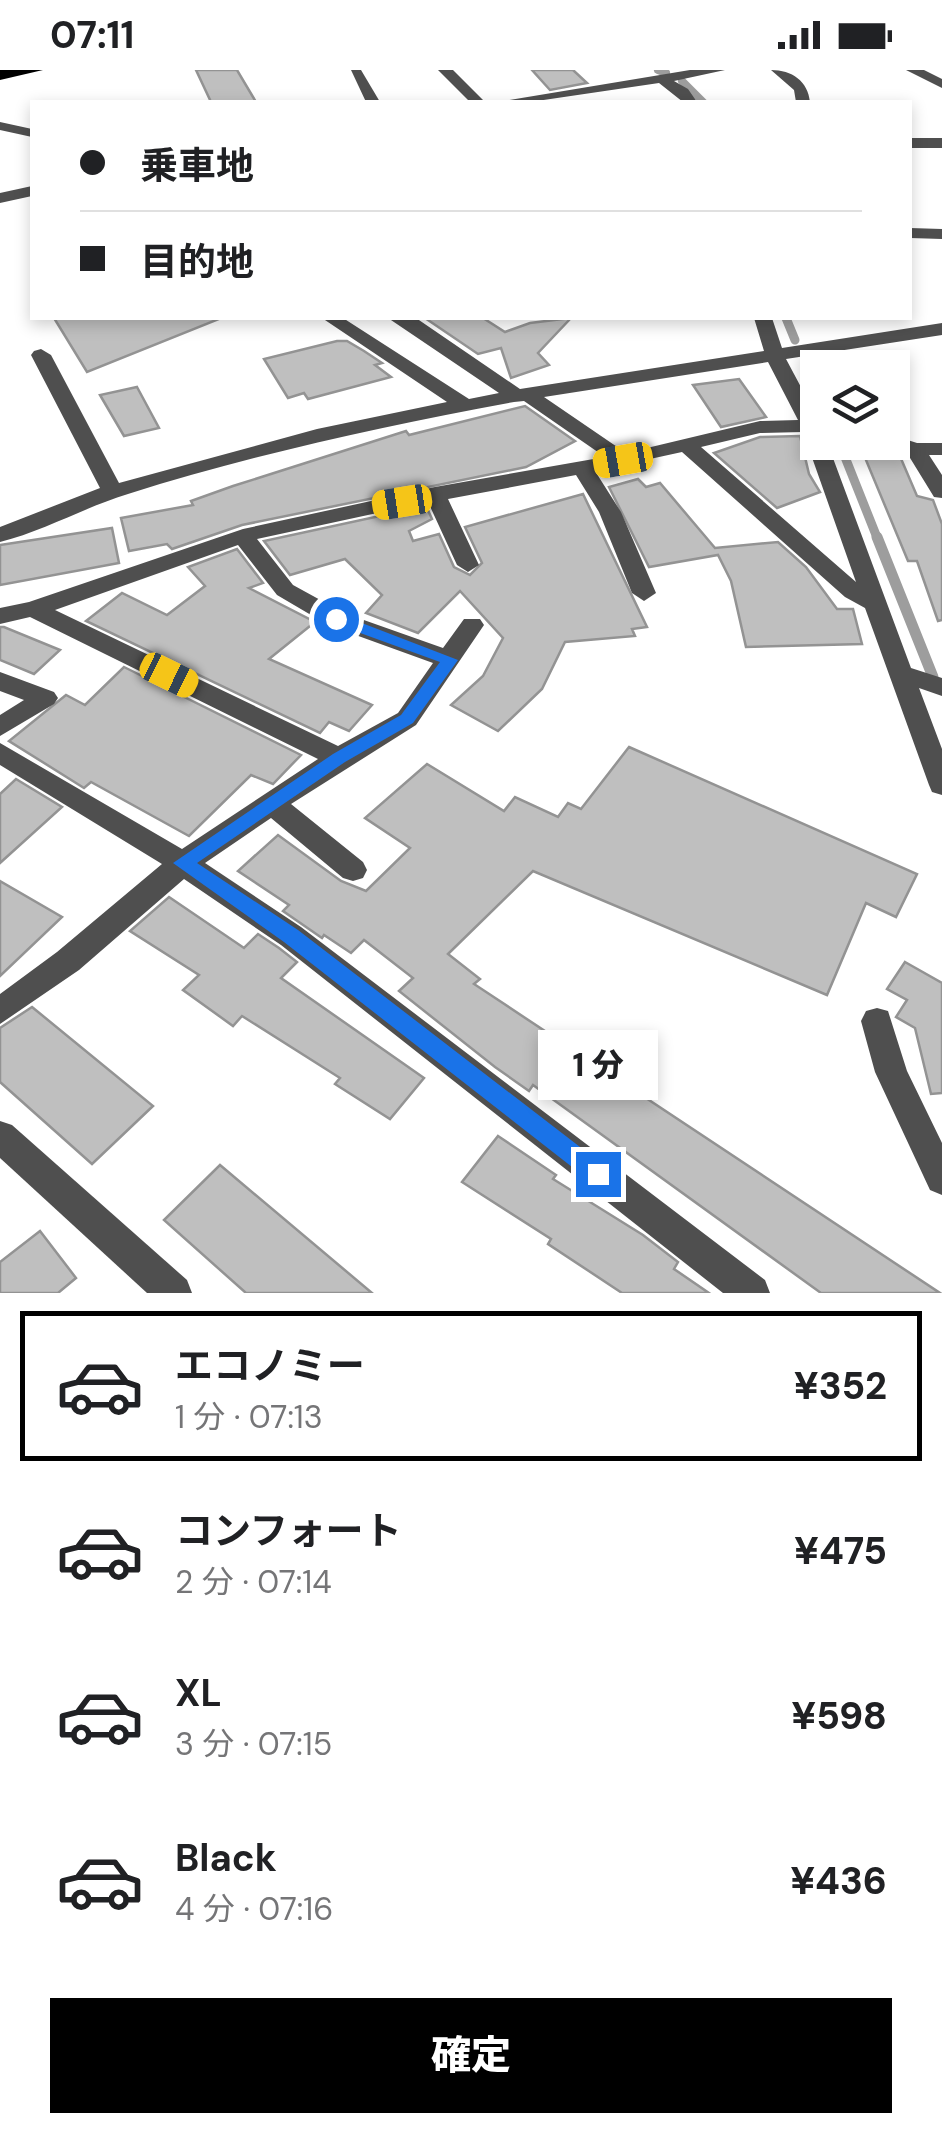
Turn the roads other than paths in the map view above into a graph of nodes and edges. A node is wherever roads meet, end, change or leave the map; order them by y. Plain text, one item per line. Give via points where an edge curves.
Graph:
1 (34, 70) edge
2 (445, 70) edge
3 (718, 70) edge
4 (778, 70) edge
5 (913, 70) edge
6 (356, 73) dead end
7 (0, 75) edge
8 (660, 78) junction
9 (939, 80) edge
10 (372, 100) edge
11 (476, 100) edge
12 (518, 100) edge
13 (689, 100) edge
14 (803, 100) edge
15 (0, 126) edge
16 (30, 134) edge
17 (942, 143) edge
18 (912, 144) edge
19 (30, 192) edge
20 (0, 198) edge
21 (912, 234) edge
22 (942, 234) edge
23 (334, 320) edge
24 (376, 320) edge
25 (407, 320) edge
26 (764, 320) edge
27 (894, 320) edge
28 (349, 329) junction
29 (942, 329) edge
30 (909, 334) junction
31 (42, 356) dead end
32 (776, 356) junction
33 (523, 396) junction
34 (800, 400) edge
35 (465, 405) junction
36 (800, 426) edge
37 (686, 445) junction
38 (910, 447) edge
39 (915, 449) junction
40 (942, 449) edge
41 (623, 460) junction
42 (826, 460) edge
43 (582, 467) junction
44 (112, 492) junction
45 (942, 492) edge
46 (434, 494) junction
47 (0, 535) edge
48 (243, 536) junction
49 (468, 565) dead end
50 (644, 593) dead end
51 (873, 602) junction
52 (33, 609) junction
53 (0, 616) edge
54 (472, 625) dead end
55 (450, 660) junction
56 (898, 672) junction
57 (0, 681) edge
58 (942, 687) edge
59 (0, 726) edge
60 (0, 754) edge
61 (339, 758) junction
62 (942, 786) edge
63 (271, 804) junction
64 (182, 863) junction
65 (353, 870) dead end
66 (0, 1010) edge
67 (876, 1021) dead end
68 (0, 1136) edge
69 (942, 1179) edge
70 (174, 1293) edge
71 (752, 1293) edge

1 - 7 highway
2 - 11 street
3 - 8 street
4 - 14 street via 802,89
5 - 9 street
6 - 10 street
8 - 12 street
8 - 13 street
15 - 16 street
17 - 18 street
19 - 20 street
21 - 22 street
23 - 28 street
24 - 28 street
25 - 33 street via 454,357
26 - 32 street
27 - 30 street
28 - 35 street
29 - 30 street
30 - 32 street
31 - 44 street
32 - 33 street
32 - 34 street
33 - 35 street
33 - 41 street
35 - 44 street via 330,433
36 - 37 street via 760,427
37 - 41 street
37 - 51 street via 853,592
38 - 39 street
39 - 40 street
39 - 45 street
41 - 43 street
42 - 51 street
43 - 46 street
43 - 50 street via 610,512
44 - 47 street
46 - 48 street
46 - 49 street
48 - 52 street
48 - 55 street via 285,590 336,619
51 - 56 street
52 - 53 street
52 - 61 street
54 - 55 street
55 - 61 street via 407,719
56 - 58 street
56 - 62 street
57 - 59 street via 45,698
60 - 64 street
61 - 63 street
63 - 64 street
63 - 65 street
64 - 66 street
64 - 71 street via 291,936
67 - 69 street via 891,1072
68 - 70 street

